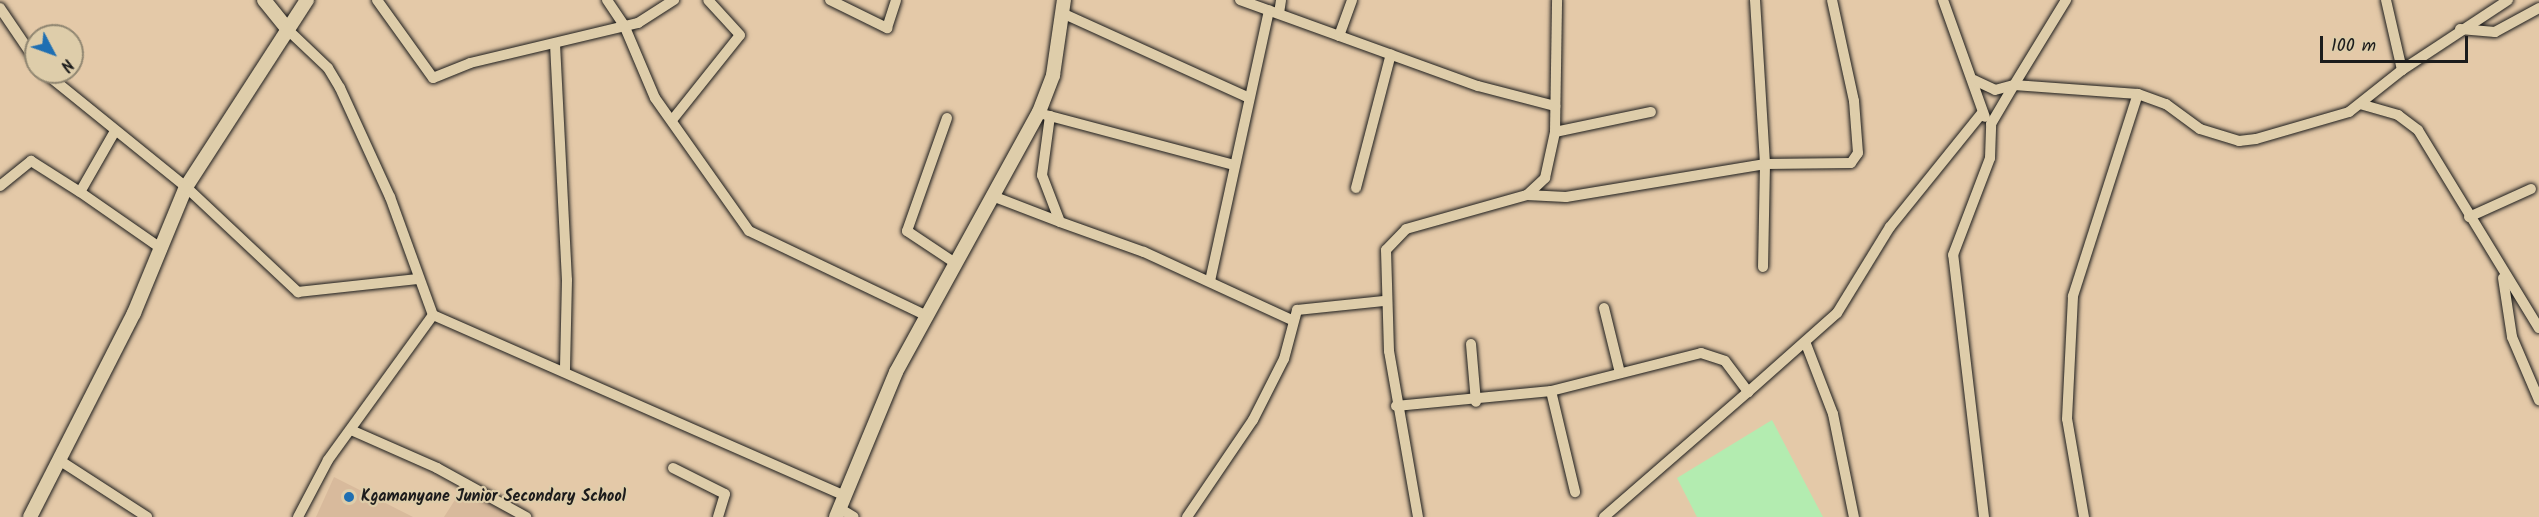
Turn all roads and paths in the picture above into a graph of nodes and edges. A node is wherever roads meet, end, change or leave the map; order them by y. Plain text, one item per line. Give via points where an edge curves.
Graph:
1 (264, 0) edge
2 (307, 0) edge
3 (377, 0) edge
4 (607, 0) edge
5 (674, 0) edge
6 (708, 0) edge
7 (830, 0) edge
8 (896, 0) edge
9 (1240, 0) edge
10 (1281, 0) edge
11 (1352, 0) edge
12 (1557, 0) edge
13 (1755, 0) edge
14 (1832, 0) edge
15 (1943, 0) edge
16 (2066, 0) edge
17 (2386, 0) edge
18 (2508, 0) edge
19 (1063, 6) edge
20 (0, 8) edge
21 (2539, 8) edge
22 (1274, 12) junction
23 (624, 25) junction
24 (2460, 29) junction
25 (288, 30) junction
26 (1340, 36) junction
27 (24, 43) edge
28 (555, 44) junction
29 (1391, 54) junction
30 (2402, 69) junction
31 (1974, 80) junction
32 (59, 84) edge
33 (2014, 85) junction
34 (2138, 94) junction
35 (1247, 97) junction
36 (2360, 104) junction
37 (1555, 106) junction
38 (1651, 112) dead end
39 (1982, 113) junction
40 (1044, 114) junction
41 (947, 118) dead end
42 (673, 119) junction
43 (1991, 124) junction
44 (116, 131) junction
45 (1555, 132) junction
46 (1765, 164) junction
47 (1234, 165) junction
48 (0, 186) edge
49 (186, 187) junction
50 (1356, 188) dead end
51 (2531, 189) dead end
52 (80, 192) junction
53 (1527, 195) junction
54 (995, 197) junction
55 (2469, 217) junction
56 (1060, 222) junction
57 (162, 249) junction
58 (955, 263) junction
59 (1763, 267) dead end
60 (2503, 274) junction
61 (417, 279) junction
62 (1210, 281) junction
63 (1384, 301) junction
64 (1604, 309) dead end
65 (433, 315) junction
66 (927, 316) junction
67 (1292, 320) junction
68 (2539, 328) edge
69 (1471, 344) dead end
70 (1806, 344) junction
71 (565, 371) junction
72 (1620, 373) junction
73 (1551, 390) junction
74 (1748, 392) junction
75 (2539, 400) edge
76 (1476, 402) junction
77 (1396, 406) junction
78 (351, 430) junction
79 (59, 460) junction
80 (673, 468) dead end
81 (1575, 492) dead end
82 (840, 507) edge
83 (30, 517) edge
84 (147, 517) edge
85 (298, 517) edge
86 (526, 517) edge
87 (718, 517) edge
88 (854, 517) edge
89 (1186, 517) edge
90 (1418, 517) edge
91 (1604, 517) edge
92 (1854, 517) edge
93 (1984, 517) edge
94 (2084, 517) edge

1 - 25 street
2 - 25 street
3 - 28 street via 433,78 470,63
4 - 23 street
5 - 23 street via 648,19
6 - 42 street via 740,35
7 - 8 street via 886,28
9 - 22 street
10 - 22 street
11 - 26 street
12 - 37 street
13 - 46 street
14 - 46 street via 1852,83 1857,159
15 - 31 street
16 - 33 street
17 - 30 street
18 - 24 street
19 - 35 street
19 - 40 street
20 - 27 street
21 - 24 street via 2495,32
22 - 26 street
22 - 35 street
23 - 28 street
23 - 42 street via 642,76
24 - 30 street
25 - 49 street
25 - 61 street via 328,68 340,88 390,197
26 - 29 street
28 - 71 street via 567,280
29 - 37 street via 1478,86
29 - 50 street
30 - 36 street
31 - 33 street via 1995,90
31 - 39 street
32 - 44 street
33 - 34 street
33 - 43 street
34 - 36 street via 2166,104 2200,129 2239,141 2340,116
34 - 94 street via 2073,296 2067,419
35 - 47 street
36 - 55 street via 2398,115 2418,130
37 - 45 street
38 - 45 street
39 - 43 street
39 - 70 street via 1895,220 1837,313
40 - 47 street
40 - 54 street
40 - 56 street via 1042,175
41 - 58 street via 908,231
42 - 66 street via 741,222 758,239
43 - 93 street via 1990,158 1955,239 1952,273
44 - 49 street
44 - 52 street
45 - 53 street via 1545,178
46 - 53 street via 1566,197
46 - 59 street
47 - 62 street
48 - 52 street via 31,161
49 - 57 street
49 - 61 street via 298,292
51 - 55 street
52 - 57 street
53 - 63 street via 1397,234 1386,250
54 - 56 street
54 - 58 street
55 - 60 street
56 - 62 street
57 - 79 street
58 - 66 street
60 - 68 street
60 - 75 street via 2507,320
61 - 65 street
62 - 67 street
63 - 67 street via 1301,307
63 - 77 street
64 - 72 street
65 - 71 street
65 - 78 street
66 - 82 street
67 - 89 street via 1284,359 1253,420
69 - 76 street
70 - 74 street
70 - 92 street via 1833,414
71 - 82 street
72 - 73 street
72 - 74 street via 1701,353 1725,361
73 - 76 street
73 - 81 street
74 - 91 street
76 - 77 street
77 - 90 street
78 - 85 street via 314,481
78 - 86 street via 437,468
79 - 83 street
79 - 84 street
80 - 87 street via 725,494
82 - 88 street

